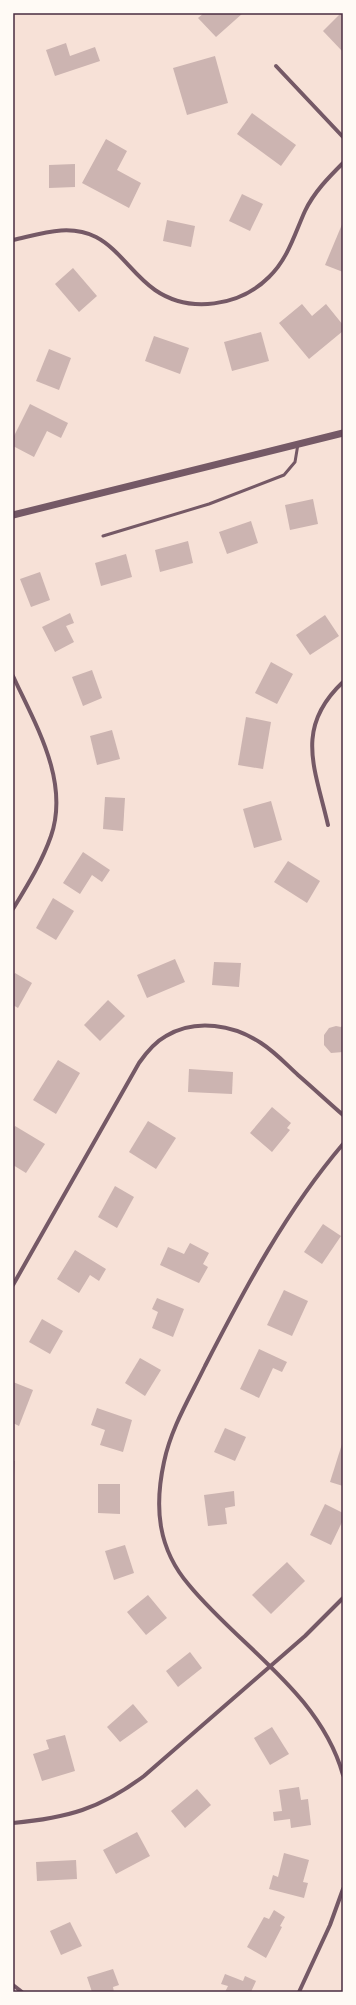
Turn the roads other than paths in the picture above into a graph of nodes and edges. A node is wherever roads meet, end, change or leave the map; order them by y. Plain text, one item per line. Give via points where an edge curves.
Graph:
1 (276, 66) dead end
2 (343, 137) edge
3 (343, 163) edge
4 (13, 240) edge
5 (343, 433) edge
6 (298, 444) junction
7 (13, 515) edge
8 (103, 536) dead end
9 (13, 676) edge
10 (343, 682) edge
11 (328, 825) dead end
12 (13, 909) edge
13 (343, 1115) edge
14 (343, 1144) edge
15 (13, 1285) edge
16 (343, 1598) edge
17 (270, 1666) junction
18 (343, 1775) edge
19 (13, 1823) edge
20 (343, 1889) edge
21 (13, 1985) edge
22 (22, 1992) edge
23 (299, 1992) edge

1 - 2 street
3 - 4 street via 319,189 306,210 290,247 270,277 255,289 228,300 198,305 170,298 155,290 106,244 84,233 60,230
5 - 6 street
6 - 7 street
6 - 8 lane via 295,462 284,475 210,504
9 - 12 street via 49,758 56,799 55,822 48,843
10 - 11 street via 327,699 312,733 314,761
13 - 15 street via 273,1051 251,1037 229,1028 204,1025 170,1034 158,1042 138,1063
14 - 17 street via 294,1208 250,1281 176,1425 168,1446 161,1481 160,1525 163,1540 174,1564 200,1598
16 - 17 street
17 - 18 street via 311,1712 340,1764
17 - 19 street via 144,1776 118,1795 92,1808 64,1817
20 - 23 street via 335,1913
21 - 22 street

